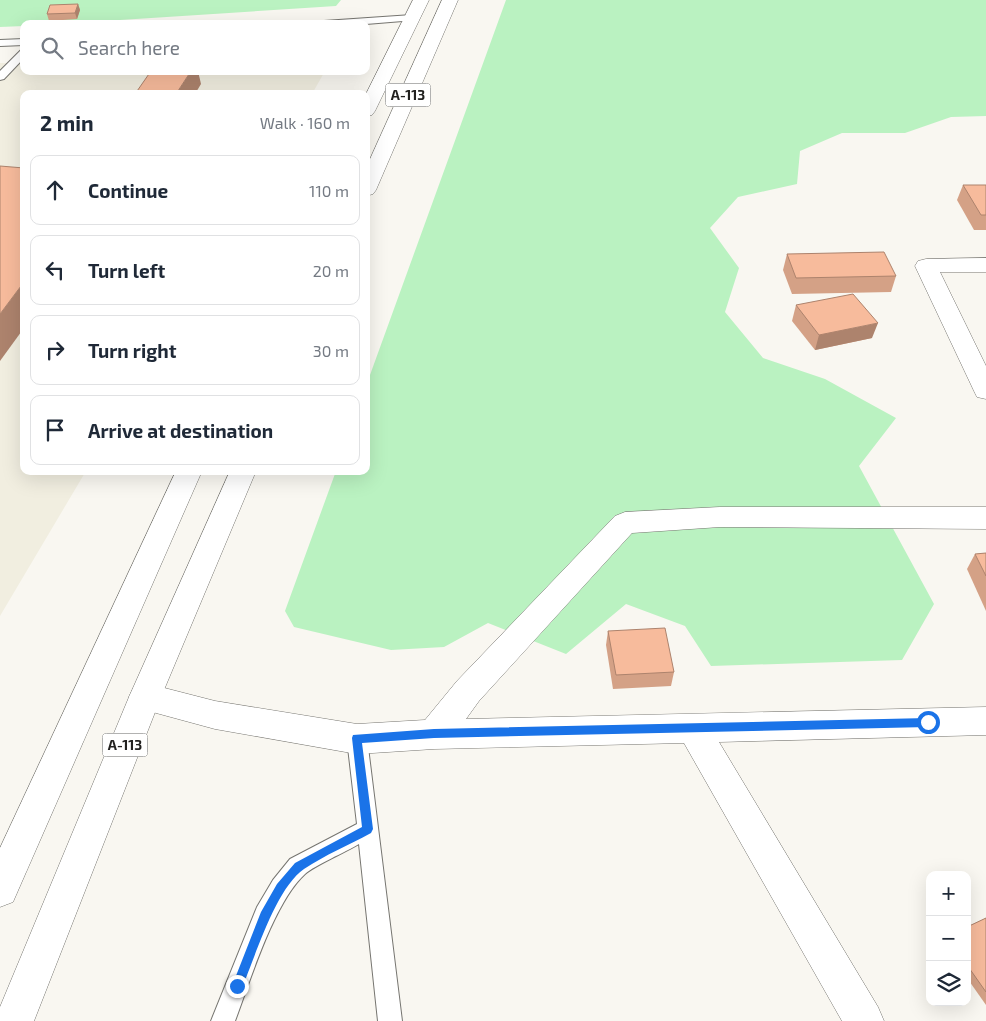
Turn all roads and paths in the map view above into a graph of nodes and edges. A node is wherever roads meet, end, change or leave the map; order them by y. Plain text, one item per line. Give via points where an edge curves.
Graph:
1 (422, 0) edge
2 (450, 0) edge
3 (412, 18) junction
4 (370, 21) edge
5 (20, 42) edge
6 (0, 43) edge
7 (20, 56) edge
8 (0, 77) edge
9 (370, 102) edge
10 (370, 181) edge
11 (986, 265) edge
12 (986, 391) edge
13 (187, 475) edge
14 (241, 475) edge
15 (986, 518) edge
16 (144, 697) junction
17 (986, 721) edge
18 (693, 728) junction
19 (434, 734) junction
20 (357, 738) junction
21 (367, 829) junction
22 (0, 889) edge
23 (14, 1021) edge
24 (223, 1021) edge
25 (390, 1021) edge
26 (864, 1021) edge

1 - 3 main road, А-113
2 - 10 main road, А-113
3 - 4 lane
3 - 9 main road, А-113
5 - 6 lane
7 - 8 lane
11 - 12 main road via 926,266
13 - 22 main road
14 - 16 main road, А-113
15 - 19 main road via 720,516 625,523 468,691
16 - 20 main road via 215,715
16 - 23 main road, А-113
17 - 18 main road
18 - 19 main road
18 - 26 main road
19 - 20 main road
20 - 21 lane
21 - 24 lane via 298,866 281,888 265,916
21 - 25 lane

